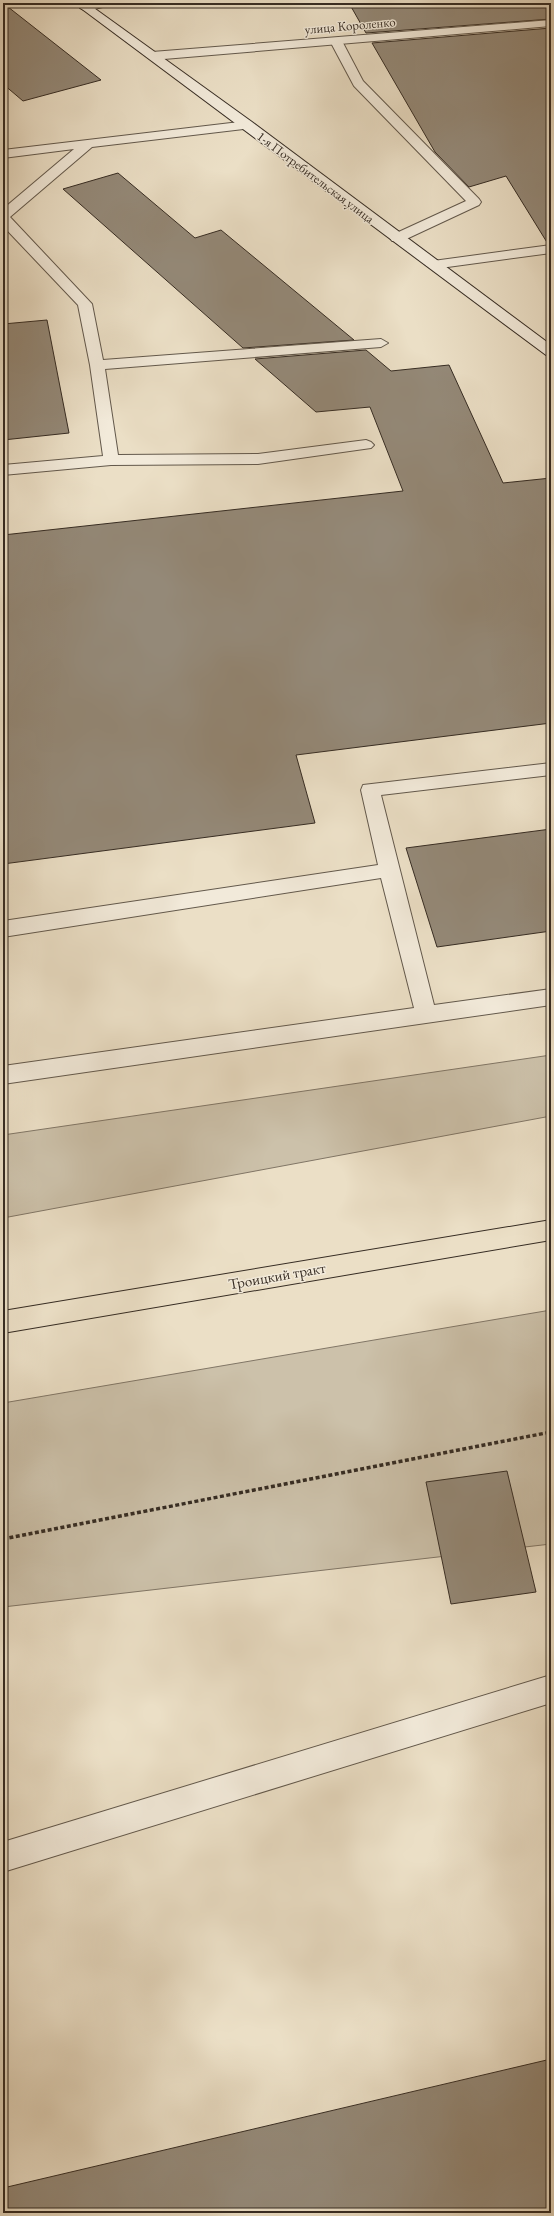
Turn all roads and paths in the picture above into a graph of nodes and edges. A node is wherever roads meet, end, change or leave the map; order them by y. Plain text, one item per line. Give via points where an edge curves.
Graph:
1 (107, 3) edge
2 (83, 5) edge
3 (551, 23) edge
4 (336, 41) junction
5 (152, 56) junction
6 (248, 125) junction
7 (88, 144) junction
8 (3, 154) edge
9 (3, 217) edge
10 (398, 238) junction
11 (551, 249) edge
12 (433, 265) junction
13 (381, 343) dead end
14 (551, 352) edge
15 (97, 365) junction
16 (366, 445) dead end
17 (111, 460) junction
18 (3, 470) edge
19 (551, 769) edge
20 (390, 870) junction
21 (3, 929) edge
22 (551, 997) edge
23 (426, 1014) junction
24 (3, 1075) edge
25 (551, 1230) edge
26 (3, 1322) edge
27 (551, 1432) edge
28 (3, 1539) edge
29 (551, 1689) edge
30 (3, 1857) edge

1 - 2 street
2 - 5 street, 1-я Потребительская улица
3 - 4 street, улица Короленко
4 - 5 street, улица Короленко
4 - 10 street via 358,83 474,202
5 - 6 street, 1-я Потребительская улица
6 - 7 street
6 - 10 street, 1-я Потребительская улица
7 - 8 street
7 - 9 street
9 - 15 street via 85,304
10 - 12 street, 1-я Потребительская улица
11 - 12 street
12 - 14 street, 1-я Потребительская улица
13 - 15 street
15 - 17 street
16 - 17 street via 258,459
17 - 18 street
19 - 20 street via 370,790
20 - 21 street
20 - 23 street
22 - 23 street
23 - 24 street
25 - 26 main road, Троицкий тракт
27 - 28 path
29 - 30 street

